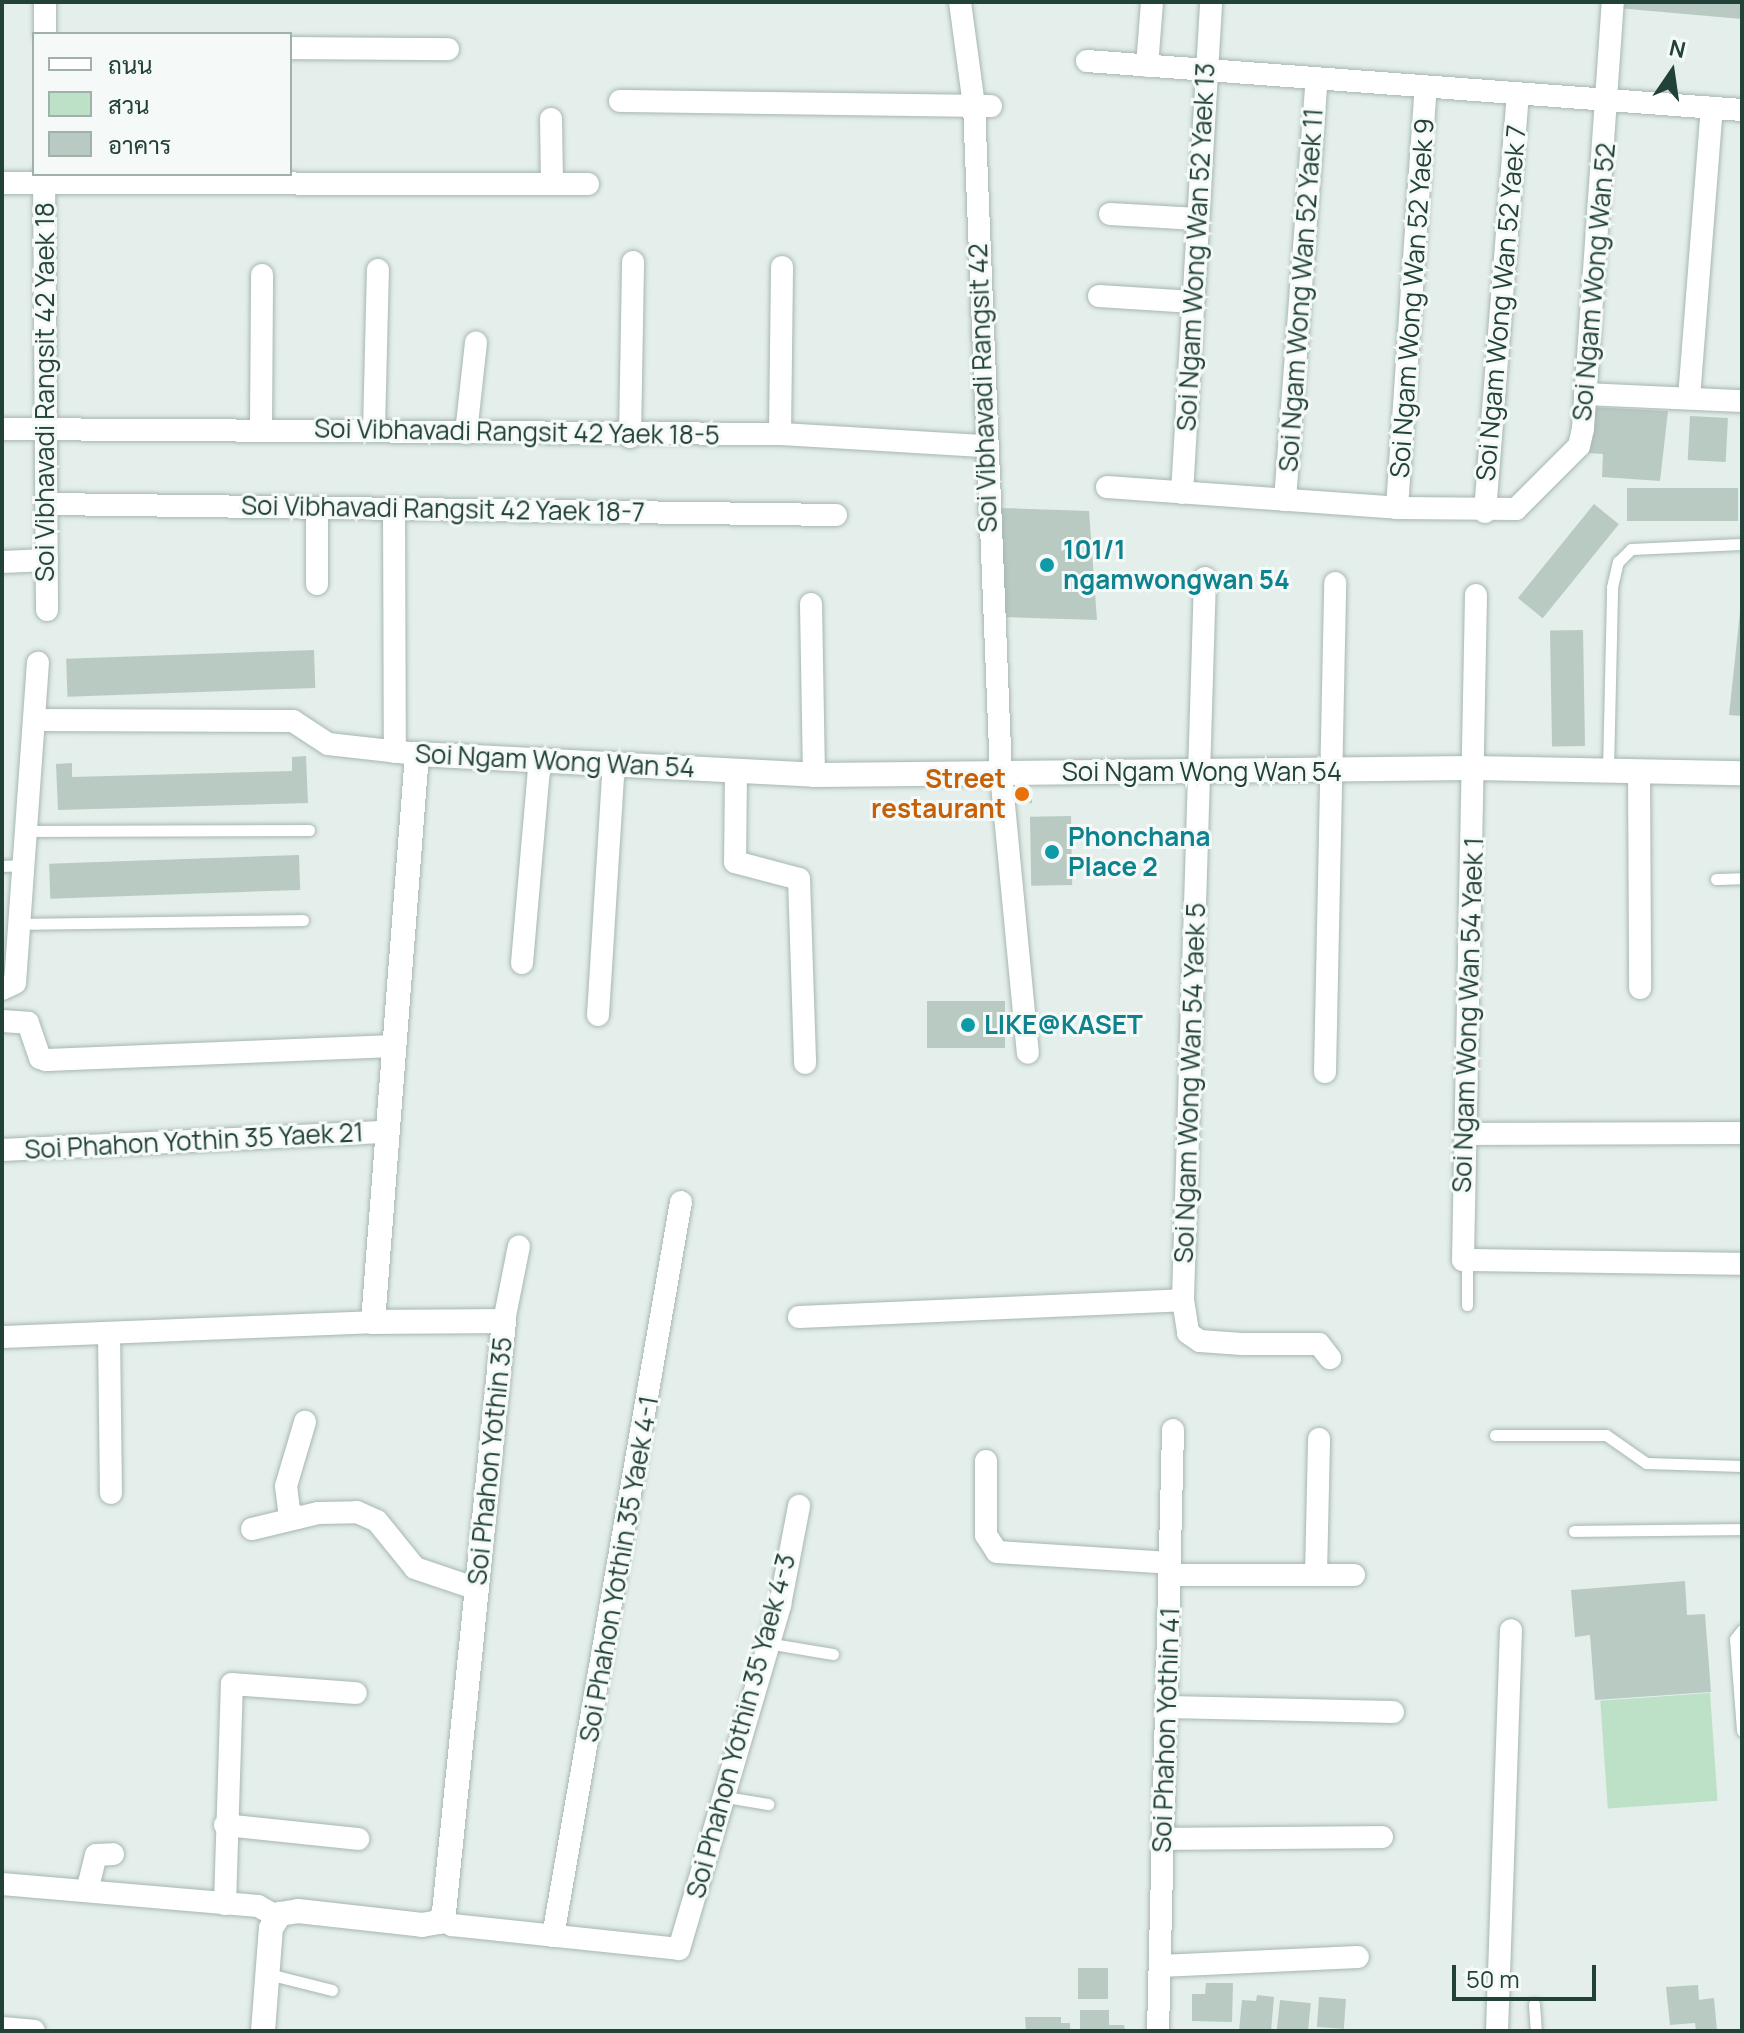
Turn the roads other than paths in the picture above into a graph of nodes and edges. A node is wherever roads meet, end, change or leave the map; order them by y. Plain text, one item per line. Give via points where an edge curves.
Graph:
1 (45, 2) edge
2 (960, 2) edge
3 (1152, 2) edge
4 (1211, 2) edge
5 (1613, 2) edge
6 (45, 32) edge
7 (292, 48) edge
8 (448, 49) dead end
9 (1087, 61) dead end
10 (1147, 66) junction
11 (1207, 71) junction
12 (1317, 79) junction
13 (1426, 88) junction
14 (1518, 94) junction
15 (1608, 99) junction
16 (620, 101) dead end
17 (982, 106) junction
18 (1712, 108) junction
19 (1742, 110) edge
20 (551, 119) dead end
21 (44, 178) edge
22 (2, 183) edge
23 (552, 183) junction
24 (588, 184) dead end
25 (1110, 214) dead end
26 (1198, 219) junction
27 (633, 262) dead end
28 (782, 267) dead end
29 (378, 270) dead end
30 (262, 275) dead end
31 (1099, 296) dead end
32 (1193, 302) junction
33 (476, 343) dead end
34 (1585, 394) junction
35 (1689, 398) junction
36 (1742, 401) edge
37 (49, 427) junction
38 (2, 429) edge
39 (261, 429) junction
40 (374, 430) junction
41 (466, 433) junction
42 (780, 434) junction
43 (630, 437) junction
44 (984, 446) junction
45 (1107, 487) dead end
46 (1182, 493) junction
47 (1285, 500) junction
48 (49, 504) junction
49 (317, 508) junction
50 (394, 508) junction
51 (1397, 508) junction
52 (1485, 512) junction
53 (836, 515) dead end
54 (1741, 544) edge
55 (47, 560) junction
56 (2, 562) edge
57 (1205, 578) dead end
58 (1335, 583) dead end
59 (317, 584) dead end
60 (1476, 595) dead end
61 (811, 604) dead end
62 (47, 610) dead end
63 (38, 663) dead end
64 (34, 720) junction
65 (406, 753) junction
66 (540, 759) junction
67 (614, 764) junction
68 (1474, 768) junction
69 (1198, 770) junction
70 (736, 771) junction
71 (1608, 771) junction
72 (1639, 771) junction
73 (1334, 772) junction
74 (1742, 773) edge
75 (1001, 774) junction
76 (814, 775) junction
77 (309, 830) dead end
78 (25, 831) junction
79 (12, 866) edge
80 (1742, 878) edge
81 (1716, 879) dead end
82 (303, 920) dead end
83 (10, 932) edge
84 (522, 963) dead end
85 (1640, 988) dead end
86 (2, 989) edge
87 (598, 1015) dead end
88 (2, 1021) edge
89 (395, 1046) junction
90 (1028, 1053) dead end
91 (805, 1063) dead end
92 (1325, 1072) dead end
93 (387, 1132) junction
94 (1742, 1133) edge
95 (1467, 1134) junction
96 (2, 1150) edge
97 (681, 1202) dead end
98 (519, 1246) dead end
99 (1465, 1262) junction
100 (1742, 1264) edge
101 (1183, 1300) junction
102 (1467, 1305) dead end
103 (799, 1317) dead end
104 (504, 1321) junction
105 (373, 1322) junction
106 (109, 1333) junction
107 (2, 1337) edge
108 (1330, 1358) dead end
109 (305, 1422) dead end
110 (1173, 1430) dead end
111 (1495, 1435) dead end
112 (1319, 1439) dead end
113 (986, 1461) dead end
114 (1742, 1466) edge
115 (111, 1493) dead end
116 (799, 1506) dead end
117 (297, 1518) junction
118 (252, 1529) dead end
119 (1742, 1529) edge
120 (1574, 1531) dead end
121 (1170, 1569) junction
122 (1316, 1575) junction
123 (1354, 1575) dead end
124 (477, 1589) junction
125 (1511, 1630) dead end
126 (1742, 1630) edge
127 (766, 1643) junction
128 (833, 1654) dead end
129 (356, 1693) dead end
130 (1168, 1707) junction
131 (1393, 1712) dead end
132 (1742, 1731) edge
133 (720, 1796) junction
134 (768, 1804) dead end
135 (225, 1825) junction
136 (1382, 1837) dead end
137 (358, 1839) dead end
138 (1162, 1839) junction
139 (113, 1854) dead end
140 (2, 1884) edge
141 (87, 1891) junction
142 (225, 1904) junction
143 (278, 1917) junction
144 (441, 1919) junction
145 (553, 1936) junction
146 (1358, 1957) dead end
147 (1160, 1966) junction
148 (268, 1974) junction
149 (332, 1990) dead end
150 (1534, 2004) dead end
151 (2, 2028) edge
152 (34, 2031) edge
153 (263, 2031) edge
154 (1158, 2031) edge
155 (1497, 2031) edge
156 (1536, 2031) edge

1 - 6 street
2 - 17 street, Soi Vibhavadi Rangsit 42
3 - 10 street
4 - 11 street, Soi Ngam Wong Wan 52 Yaek 13
5 - 15 street, Soi Ngam Wong Wan 52
7 - 8 street
9 - 10 street
10 - 11 street
11 - 12 street
11 - 26 street, Soi Ngam Wong Wan 52 Yaek 13
12 - 13 street
12 - 47 street, Soi Ngam Wong Wan 52 Yaek 11
13 - 14 street
13 - 51 street, Soi Ngam Wong Wan 52 Yaek 9
14 - 15 street
14 - 52 street, Soi Ngam Wong Wan 52 Yaek 7
15 - 18 street
15 - 34 street, Soi Ngam Wong Wan 52
16 - 17 street
17 - 44 street, Soi Vibhavadi Rangsit 42
18 - 19 street
18 - 35 street
20 - 23 street
21 - 22 street
21 - 23 street
21 - 37 street, Soi Vibhavadi Rangsit 42 Yaek 18
23 - 24 street
25 - 26 street
26 - 32 street, Soi Ngam Wong Wan 52 Yaek 13
27 - 43 street
28 - 42 street
29 - 40 street
30 - 39 street
31 - 32 street
32 - 46 street, Soi Ngam Wong Wan 52 Yaek 13
33 - 41 street
34 - 35 street
34 - 52 street, Soi Ngam Wong Wan 52 via 1579,446 1516,509
35 - 36 street
37 - 38 street, Soi Vibhavadi Rangsit 42 Yaek 18-5
37 - 39 street, Soi Vibhavadi Rangsit 42 Yaek 18-5
37 - 48 street, Soi Vibhavadi Rangsit 42 Yaek 18
39 - 40 street, Soi Vibhavadi Rangsit 42 Yaek 18-5
40 - 41 street, Soi Vibhavadi Rangsit 42 Yaek 18-5
41 - 43 street, Soi Vibhavadi Rangsit 42 Yaek 18-5
42 - 43 street, Soi Vibhavadi Rangsit 42 Yaek 18-5
42 - 44 street, Soi Vibhavadi Rangsit 42 Yaek 18-5
44 - 75 street, Soi Vibhavadi Rangsit 42
45 - 46 street, Soi Ngam Wong Wan 52
46 - 47 street, Soi Ngam Wong Wan 52
47 - 51 street, Soi Ngam Wong Wan 52
48 - 49 street, Soi Vibhavadi Rangsit 42 Yaek 18-7
48 - 55 street, Soi Vibhavadi Rangsit 42 Yaek 18
49 - 50 street, Soi Vibhavadi Rangsit 42 Yaek 18-7
49 - 59 street
50 - 53 street, Soi Vibhavadi Rangsit 42 Yaek 18-7
50 - 65 street
51 - 52 street, Soi Ngam Wong Wan 52
54 - 71 lane via 1631,549 1618,562 1612,587
55 - 56 street
55 - 62 street, Soi Vibhavadi Rangsit 42 Yaek 18
57 - 69 street, Soi Ngam Wong Wan 54 Yaek 5
58 - 73 street
60 - 68 street, Soi Ngam Wong Wan 54 Yaek 1
61 - 76 street
63 - 64 street
64 - 65 street, Soi Ngam Wong Wan 54 via 293,721 328,744
64 - 78 street
65 - 66 street, Soi Ngam Wong Wan 54
65 - 89 street
66 - 67 street, Soi Ngam Wong Wan 54
66 - 84 street
67 - 70 street, Soi Ngam Wong Wan 54
67 - 87 street
68 - 71 street, Soi Ngam Wong Wan 54
68 - 73 street, Soi Ngam Wong Wan 54
68 - 95 street, Soi Ngam Wong Wan 54 Yaek 1
69 - 73 street, Soi Ngam Wong Wan 54
69 - 75 street, Soi Ngam Wong Wan 54
69 - 101 street, Soi Ngam Wong Wan 54 Yaek 5
70 - 76 street, Soi Ngam Wong Wan 54
70 - 91 street via 735,862 799,879
71 - 72 street, Soi Ngam Wong Wan 54
72 - 74 street, Soi Ngam Wong Wan 54
72 - 85 street
73 - 92 street
75 - 76 street, Soi Ngam Wong Wan 54
75 - 90 street, Soi Vibhavadi Rangsit 42
77 - 78 lane
78 - 79 street
79 - 83 street
80 - 81 lane
82 - 83 lane
83 - 86 street via 15,983
88 - 89 street via 28,1023 40,1058 46,1060
89 - 93 street
93 - 96 street, Soi Phahon Yothin 35 Yaek 21
93 - 105 street
94 - 95 street
95 - 99 street, Soi Ngam Wong Wan 54 Yaek 1
97 - 145 street, Soi Phahon Yothin 35 Yaek 4-1
98 - 104 street
99 - 100 street
99 - 102 lane
101 - 103 street, Soi Ngam Wong Wan 54 Yaek 5
101 - 108 street, Soi Ngam Wong Wan 54 Yaek 5 via 1188,1333 1200,1341 1319,1344
104 - 105 street, Soi Phahon Yothin 35
104 - 124 street, Soi Phahon Yothin 35
105 - 106 street
106 - 107 street
106 - 115 street via 114,1411
109 - 117 street via 286,1486 289,1510
110 - 121 street, Soi Phahon Yothin 41
111 - 114 lane via 1606,1435 1646,1463
112 - 122 street
113 - 121 street via 986,1535 997,1552
116 - 127 street, Soi Phahon Yothin 35 Yaek 4-3 via 780,1605
117 - 118 street
117 - 124 street via 335,1510 367,1515 415,1568
119 - 120 lane
121 - 122 street
121 - 130 street, Soi Phahon Yothin 41
122 - 123 street
124 - 144 street, Soi Phahon Yothin 35
125 - 155 street
126 - 132 lane via 1735,1639
127 - 128 lane
127 - 133 street, Soi Phahon Yothin 35 Yaek 4-3
129 - 135 street via 232,1684
130 - 131 street
130 - 138 street, Soi Phahon Yothin 41
133 - 134 lane
133 - 145 street, Soi Phahon Yothin 35 Yaek 4-3 via 681,1946
135 - 137 street
135 - 142 street
136 - 138 street
138 - 147 street, Soi Phahon Yothin 41
139 - 141 street via 94,1858
140 - 141 street
141 - 142 street
142 - 143 street via 258,1906
143 - 144 street via 287,1911 422,1925
143 - 148 street via 271,1928
144 - 145 street via 452,1925
146 - 147 street
147 - 154 street, Soi Phahon Yothin 41
148 - 149 lane
148 - 153 street
150 - 156 lane
151 - 152 street

